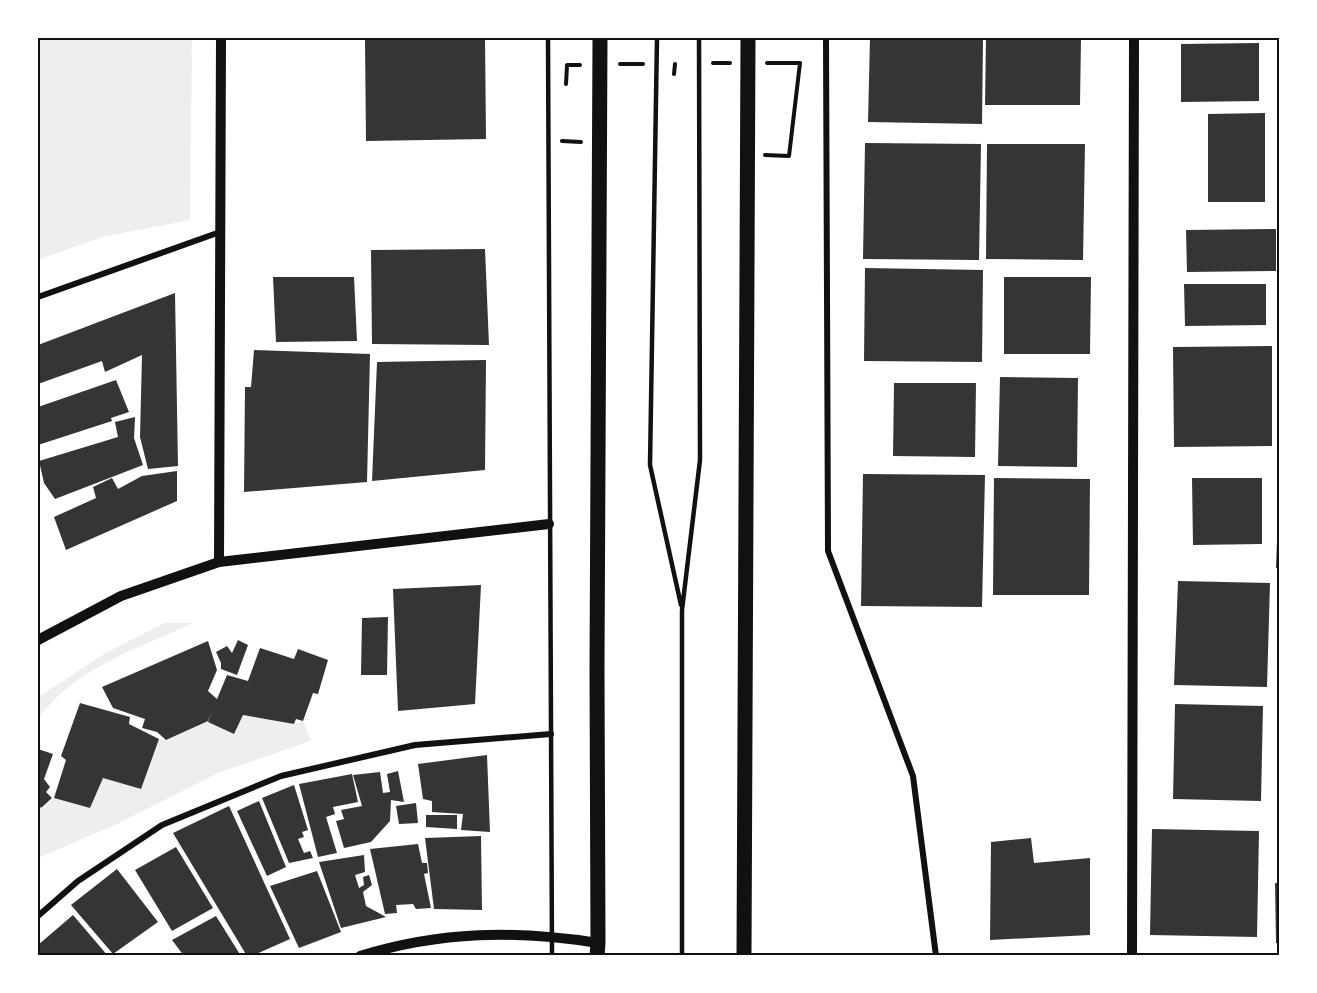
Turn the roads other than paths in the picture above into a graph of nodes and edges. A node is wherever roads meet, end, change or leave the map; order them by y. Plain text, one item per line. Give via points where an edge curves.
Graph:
1 (221, 38) edge
2 (548, 38) edge
3 (600, 38) edge
4 (657, 38) edge
5 (699, 38) edge
6 (748, 38) edge
7 (826, 38) edge
8 (1134, 38) edge
9 (220, 232) junction
10 (38, 297) edge
11 (549, 524) junction
12 (219, 562) junction
13 (682, 610) junction
14 (38, 640) edge
15 (551, 734) junction
16 (38, 916) edge
17 (553, 936) junction
18 (598, 949) edge
19 (360, 956) edge
20 (552, 956) edge
21 (682, 956) edge
22 (744, 956) edge
23 (936, 956) edge
24 (1132, 956) edge

1 - 9 street
2 - 11 lane
3 - 18 main road
4 - 13 lane via 650,465
5 - 13 lane via 700,460
6 - 22 main road
7 - 23 street via 828,551 913,776
8 - 24 street
9 - 10 street
9 - 12 street
11 - 12 street
11 - 15 lane
12 - 14 street via 121,596
13 - 21 lane
15 - 16 street via 415,745 281,776 162,825 78,881
15 - 17 lane
17 - 18 street
17 - 19 street via 474,934 395,945
17 - 20 lane

